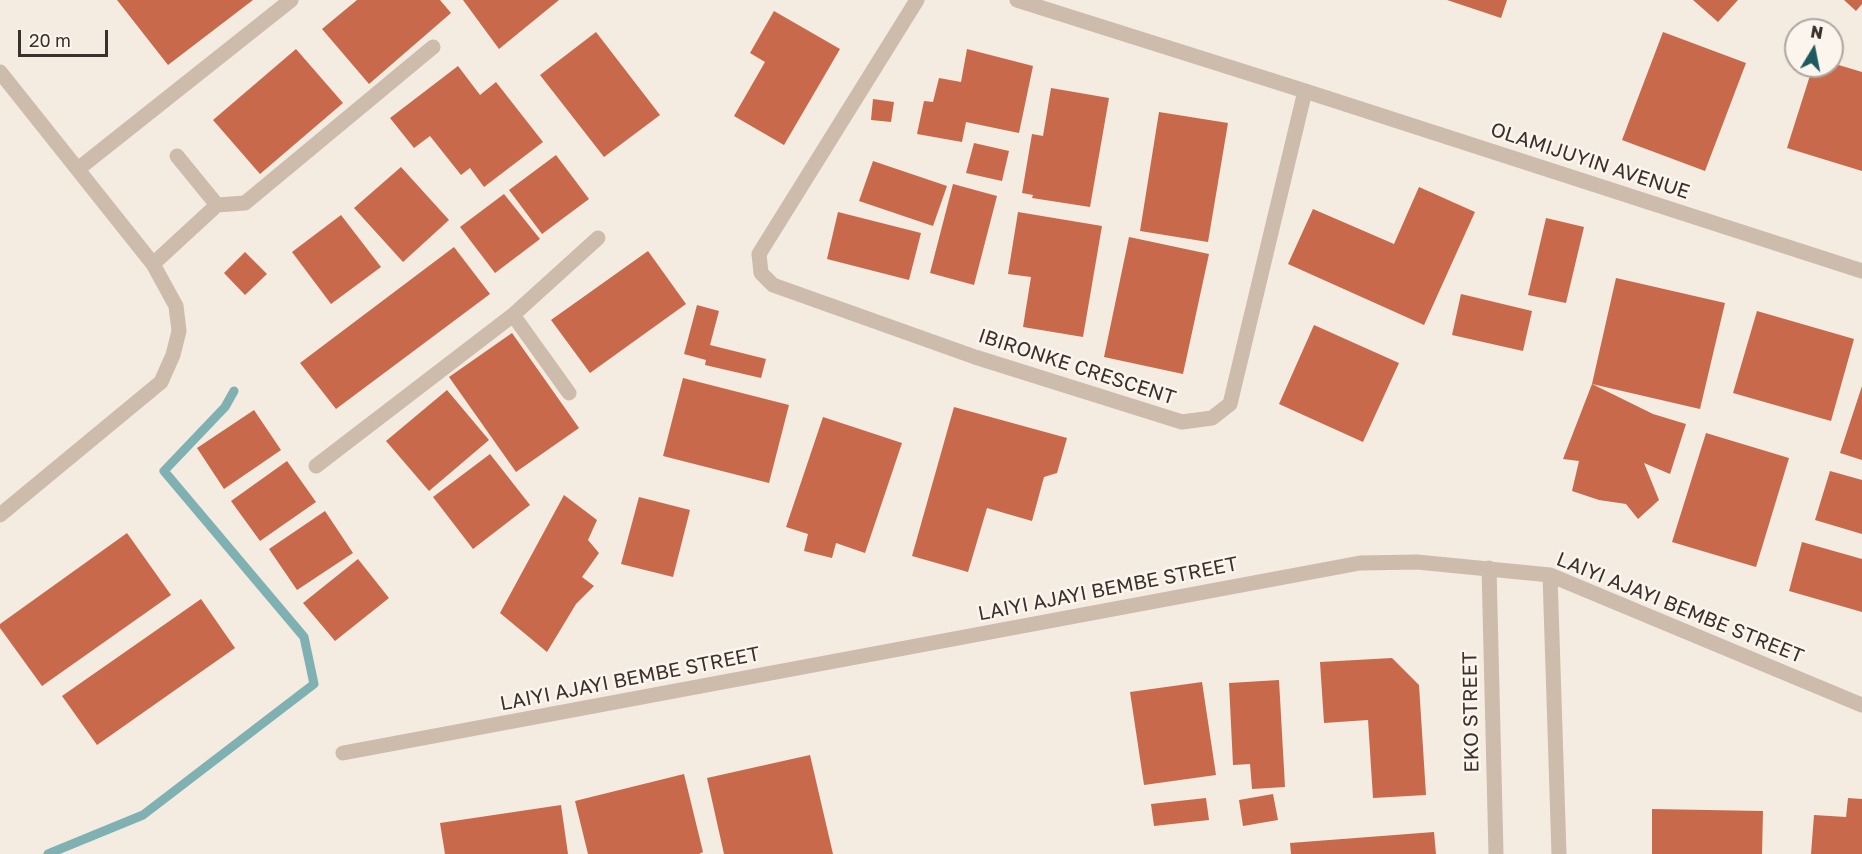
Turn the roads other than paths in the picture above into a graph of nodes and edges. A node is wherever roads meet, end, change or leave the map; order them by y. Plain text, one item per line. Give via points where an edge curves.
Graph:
1 (291, 0) edge
2 (917, 0) edge
3 (1017, 0) edge
4 (433, 47) dead end
5 (0, 72) edge
6 (1305, 91) junction
7 (177, 156) dead end
8 (78, 169) junction
9 (217, 205) junction
10 (598, 238) dead end
11 (153, 264) junction
12 (1862, 271) edge
13 (513, 315) junction
14 (569, 393) dead end
15 (316, 466) dead end
16 (0, 515) edge
17 (1490, 568) junction
18 (1550, 575) junction
19 (1862, 705) edge
20 (344, 753) dead end
21 (1496, 854) edge
22 (1559, 854) edge

1 - 8 street
2 - 6 street, IBIRONKE CRESCENT via 759,254 761,273 773,285 964,354 1182,422 1212,418 1230,404
3 - 6 street
4 - 9 street via 244,203
5 - 8 street
6 - 12 street, OLAMIJUYIN AVENUE
7 - 9 street
8 - 11 street
9 - 11 street
10 - 13 street
11 - 16 street via 176,306 179,331 161,382
13 - 14 street
13 - 15 street
17 - 18 street, LAIYI AJAYI BEMBE STREET
17 - 20 street, LAIYI AJAYI BEMBE STREET via 1417,562 1360,563
17 - 21 street, EKO STREET
18 - 19 street, LAIYI AJAYI BEMBE STREET
18 - 22 street

